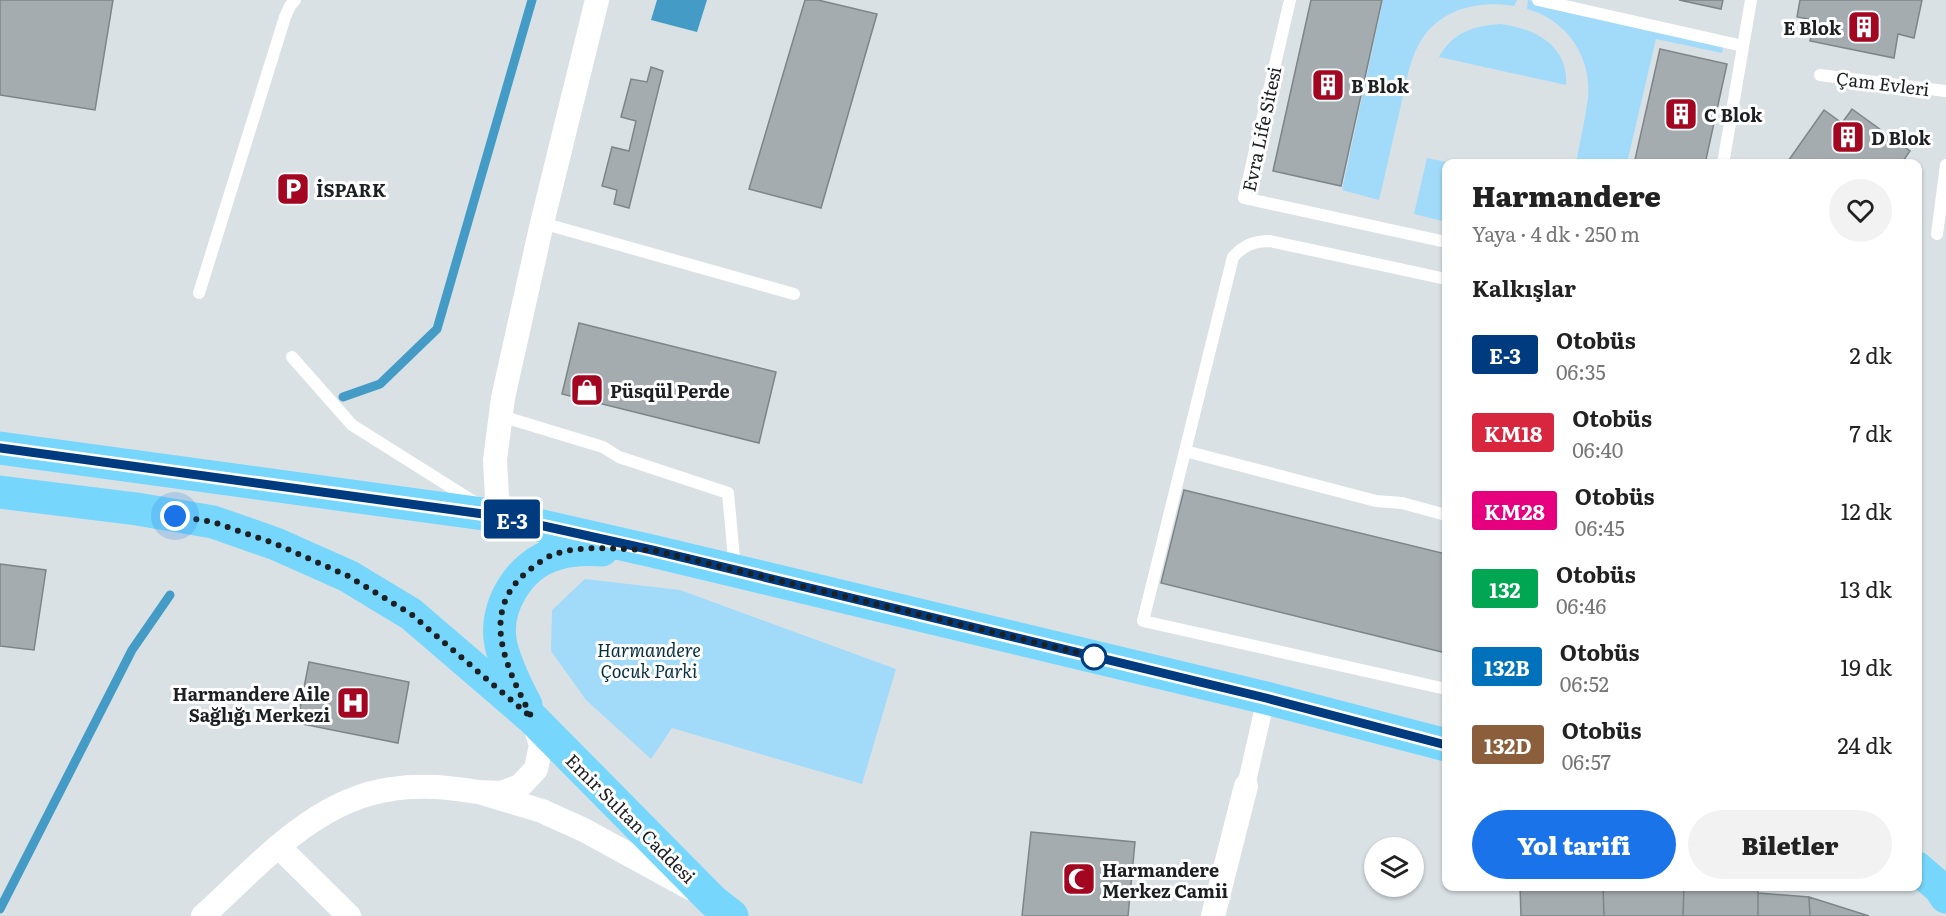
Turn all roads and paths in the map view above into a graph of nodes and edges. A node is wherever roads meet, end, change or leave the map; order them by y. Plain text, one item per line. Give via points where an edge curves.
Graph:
1 (295, 0) edge
2 (597, 0) edge
3 (1290, 0) edge
4 (1538, 0) edge
5 (1751, 0) edge
6 (1743, 46) junction
7 (1820, 75) dead end
8 (1946, 91) edge
9 (1725, 159) edge
10 (1946, 165) edge
11 (542, 223) junction
12 (1937, 234) dead end
13 (1442, 241) edge
14 (1442, 278) edge
15 (200, 293) dead end
16 (794, 294) dead end
17 (292, 357) dead end
18 (501, 416) junction
19 (0, 448) edge
20 (1185, 451) junction
21 (0, 492) edge
22 (1442, 514) edge
23 (498, 516) junction
24 (652, 550) junction
25 (735, 570) junction
26 (1442, 688) edge
27 (1266, 698) junction
28 (532, 718) junction
29 (1442, 744) edge
30 (1246, 786) joint
31 (479, 792) junction
32 (279, 847) junction
33 (1922, 867) edge
34 (1946, 870) edge
35 (1922, 871) edge
36 (1946, 897) edge
37 (723, 909) edge
38 (203, 916) edge
39 (349, 916) edge
40 (1213, 916) edge

1 - 15 lane via 285,17
2 - 11 street
3 - 13 lane, Evra Life Sitesi via 1244,198
4 - 6 lane
5 - 6 lane
6 - 9 lane
7 - 8 lane, Çam Evleri
10 - 12 lane
11 - 16 lane
11 - 18 street
14 - 20 lane via 1270,241 1240,249 1233,257
17 - 23 lane via 352,425
18 - 23 street via 495,460
18 - 25 lane via 603,447 619,457 728,493
19 - 23 main road
20 - 22 lane via 1376,501 1402,503
20 - 26 lane via 1143,621
21 - 28 main road via 213,522 276,544 348,576 411,614
23 - 24 main road
24 - 25 main road
24 - 28 main road via 576,549 553,554 517,580 505,600 501,644
25 - 27 main road
27 - 29 main road
27 - 30 street
28 - 31 street via 541,745 537,769 520,786 501,794
28 - 37 main road, Emir Sultan Caddesi
30 - 40 street
31 - 32 street via 436,786 391,789 356,798 321,814
31 - 37 street via 542,811 584,830
32 - 38 street
32 - 39 street
33 - 34 main road
35 - 36 main road

